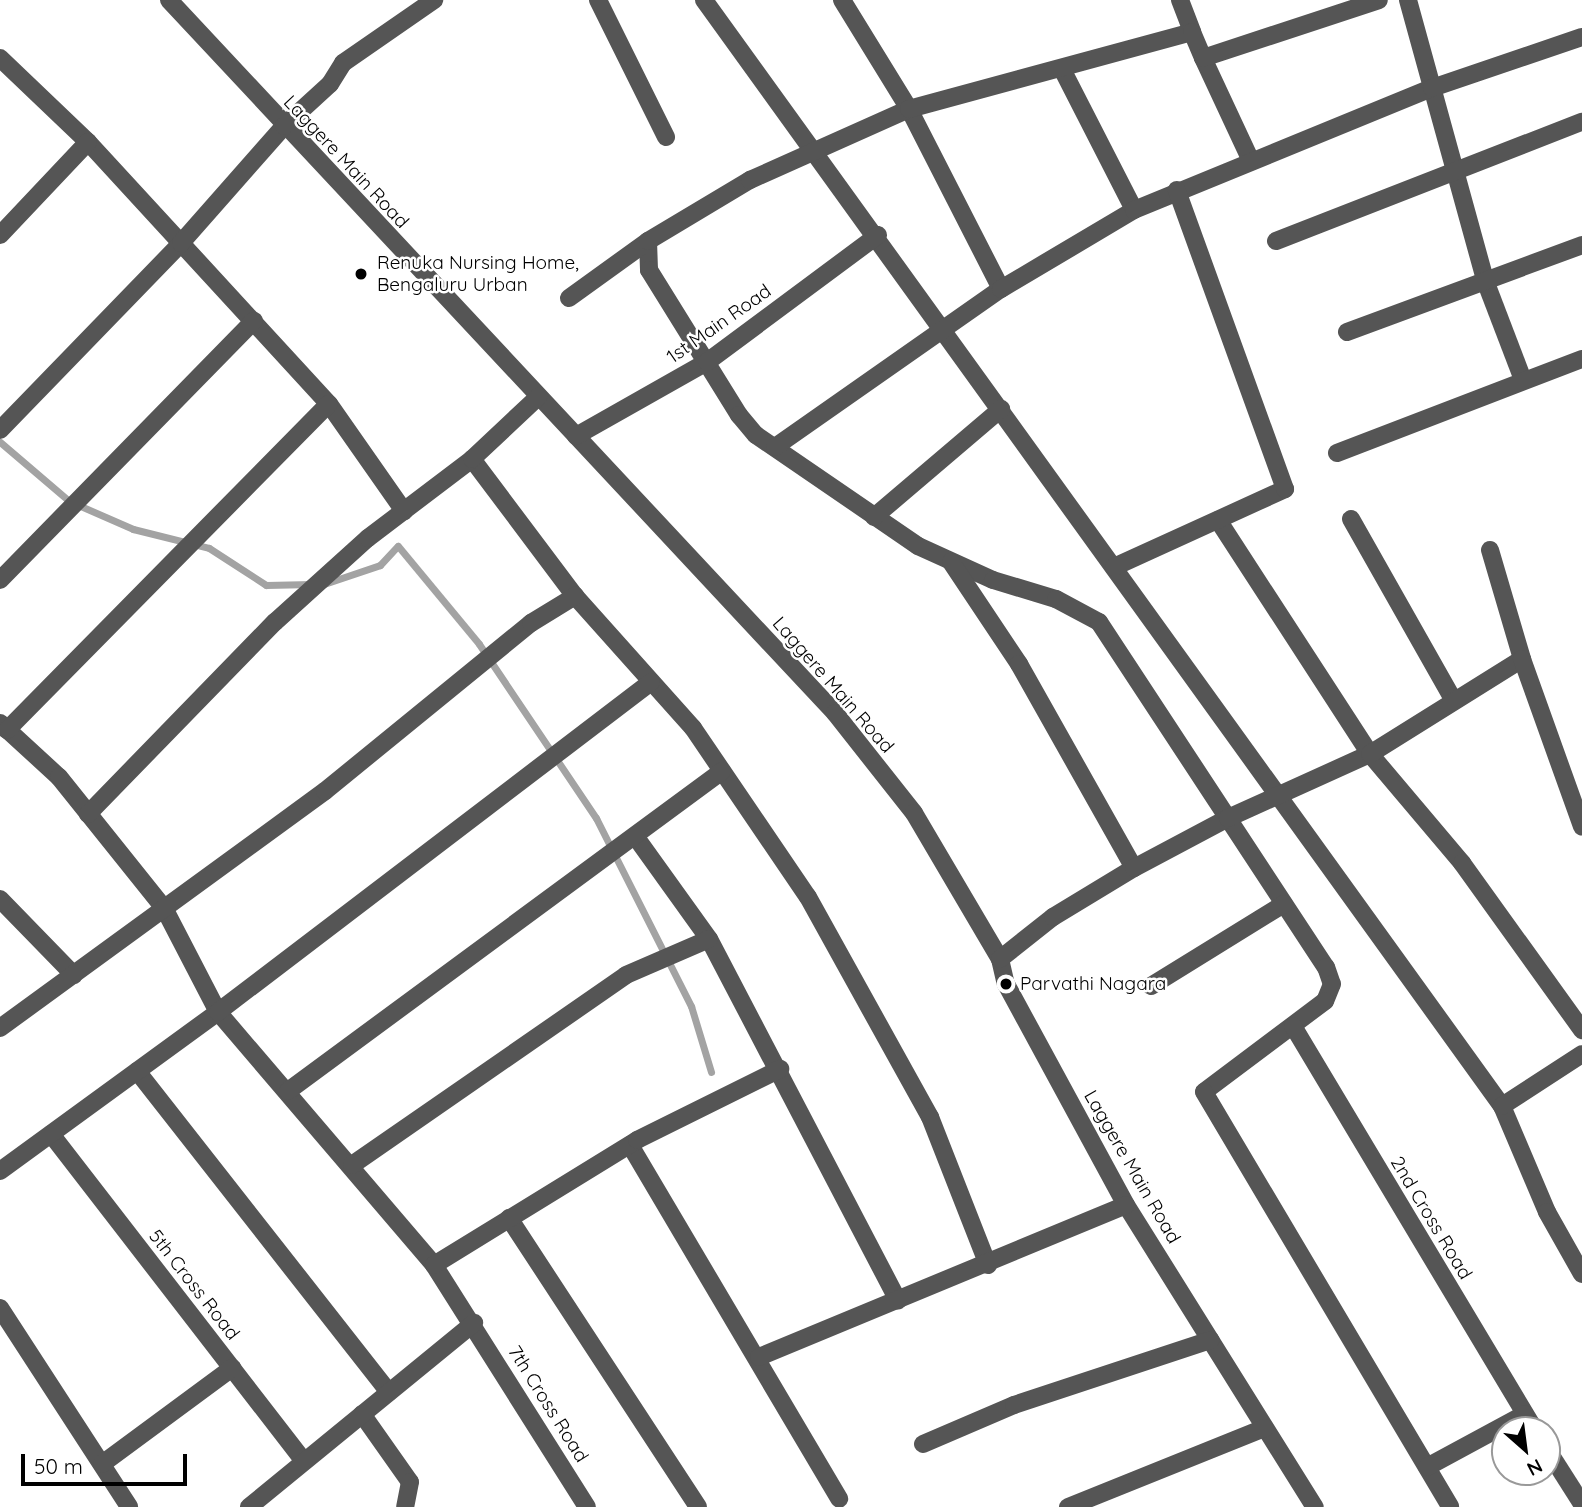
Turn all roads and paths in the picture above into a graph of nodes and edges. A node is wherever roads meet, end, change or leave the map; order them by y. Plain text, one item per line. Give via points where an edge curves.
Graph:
1 (169, 0) edge
2 (434, 0) edge
3 (598, 0) edge
4 (704, 0) edge
5 (1180, 0) edge
6 (1379, 0) edge
7 (1408, 0) edge
8 (844, 1) edge
9 (1192, 32) junction
10 (1582, 37) edge
11 (0, 58) edge
12 (1203, 58) junction
13 (1062, 69) junction
14 (1432, 88) junction
15 (909, 109) junction
16 (1582, 122) edge
17 (284, 126) junction
18 (666, 137) dead end
19 (88, 142) junction
20 (814, 149) junction
21 (1251, 160) junction
22 (1456, 175) junction
23 (1177, 190) junction
24 (1134, 210) junction
25 (0, 235) edge
26 (878, 235) junction
27 (648, 241) junction
28 (1276, 242) dead end
29 (181, 243) junction
30 (1582, 245) edge
31 (1486, 282) junction
32 (1001, 289) junction
33 (569, 298) dead end
34 (254, 321) junction
35 (944, 327) junction
36 (1347, 332) dead end
37 (1582, 359) edge
38 (707, 362) junction
39 (1523, 380) junction
40 (538, 397) junction
41 (329, 404) junction
42 (1001, 409) junction
43 (1, 428) edge
44 (576, 436) junction
45 (775, 447) junction
46 (1337, 453) dead end
47 (472, 459) junction
48 (404, 511) junction
49 (874, 517) junction
50 (1351, 519) dead end
51 (1218, 520) junction
52 (1490, 550) dead end
53 (950, 561) junction
54 (1114, 568) junction
55 (0, 580) edge
56 (575, 596) junction
57 (1522, 659) junction
58 (652, 682) junction
59 (1454, 699) junction
60 (4, 726) edge
61 (1370, 754) junction
62 (722, 771) junction
63 (1278, 794) junction
64 (89, 814) junction
65 (1228, 818) junction
66 (1582, 827) edge
67 (635, 836) junction
68 (1134, 868) junction
69 (0, 898) edge
70 (1284, 904) junction
71 (164, 908) junction
72 (709, 939) junction
73 (1000, 959) junction
74 (74, 975) junction
75 (1152, 986) dead end
76 (218, 1012) junction
77 (1293, 1026) junction
78 (0, 1028) edge
79 (1582, 1030) edge
80 (1582, 1054) edge
81 (780, 1069) junction
82 (137, 1071) junction
83 (288, 1091) junction
84 (1502, 1106) junction
85 (51, 1134) junction
86 (630, 1145) junction
87 (352, 1165) junction
88 (0, 1171) edge
89 (1126, 1205) junction
90 (509, 1218) junction
91 (434, 1265) junction
92 (988, 1265) junction
93 (1582, 1274) edge
94 (898, 1301) junction
95 (0, 1308) edge
96 (474, 1323) junction
97 (1210, 1340) junction
98 (759, 1357) junction
99 (232, 1368) junction
100 (389, 1392) junction
101 (362, 1414) junction
102 (1525, 1414) joint
103 (1265, 1428) junction
104 (923, 1444) dead end
105 (304, 1461) junction
106 (102, 1464) junction
107 (1427, 1467) junction
108 (1561, 1471) edge
109 (839, 1499) dead end
110 (1582, 1504) edge
111 (129, 1507) edge
112 (249, 1507) edge
113 (405, 1507) edge
114 (587, 1507) edge
115 (698, 1507) edge
116 (1068, 1507) edge
117 (1315, 1507) edge
118 (1450, 1507) edge

1 - 17 street, Laggere Main Road
2 - 17 street via 343,62 330,84
3 - 18 street
4 - 20 street
5 - 9 street
6 - 12 street
7 - 14 street
8 - 15 street
9 - 12 street
9 - 13 street
10 - 14 street
11 - 19 street
12 - 21 street
13 - 15 street
13 - 24 street
14 - 21 street
14 - 22 street
15 - 20 street
15 - 32 street
16 - 22 street
17 - 29 street
17 - 40 street, Laggere Main Road
19 - 25 street
19 - 29 street
20 - 26 street
20 - 27 street
21 - 23 street
22 - 28 street
22 - 31 street
23 - 24 street
23 - 51 street via 1284,479 1279,495
24 - 32 street
26 - 35 street
26 - 38 street, 1st Main Road
27 - 33 street
27 - 38 street via 649,270
29 - 34 street
29 - 43 street
30 - 31 street
31 - 36 street
31 - 39 street
32 - 35 street
34 - 41 street
34 - 55 street
35 - 42 street
35 - 45 street
37 - 39 street
38 - 44 street, 1st Main Road
38 - 45 street via 739,415
39 - 46 street
40 - 44 street, Laggere Main Road
40 - 47 street
41 - 48 street
41 - 60 street
42 - 49 street
42 - 54 street
44 - 73 street, Laggere Main Road via 835,713 914,813
45 - 49 street
47 - 48 street
47 - 56 street
48 - 64 street via 308,592
49 - 53 street
50 - 59 street
51 - 54 street
51 - 61 street
52 - 57 street
53 - 65 street via 1056,599 1099,622
53 - 68 street via 1019,664
54 - 63 street
56 - 58 street
56 - 71 street via 531,624 326,792
57 - 59 street
57 - 66 street
58 - 62 street
58 - 76 street
59 - 61 street
60 - 64 street, 7th Cross Road
61 - 63 street
61 - 79 street via 1462,863
62 - 67 street
62 - 92 street via 807,897 930,1117
63 - 65 street
63 - 84 street
64 - 71 street, 7th Cross Road
65 - 68 street
65 - 70 street
67 - 72 street
67 - 83 street
68 - 73 street via 1052,917
69 - 74 street
70 - 75 street
70 - 77 street via 1332,984 1325,1001
71 - 74 street
71 - 76 street, 7th Cross Road
72 - 81 street
72 - 87 street via 626,975
73 - 89 street, Laggere Main Road via 1006,984
74 - 78 street
76 - 82 street
76 - 83 street, 7th Cross Road
77 - 102 street, 2nd Cross Road
77 - 107 street via 1204,1092
80 - 84 street
81 - 86 street
81 - 94 street
82 - 85 street
82 - 100 street
83 - 87 street, 7th Cross Road
84 - 93 street via 1547,1212
85 - 88 street
85 - 99 street, 5th Cross Road
86 - 90 street
86 - 98 street
87 - 91 street, 7th Cross Road
89 - 92 street
89 - 97 street, Laggere Main Road
90 - 91 street
90 - 115 street
91 - 96 street, 7th Cross Road
92 - 94 street
94 - 98 street
95 - 106 street
96 - 100 street
96 - 114 street, 7th Cross Road
97 - 103 street, Laggere Main Road
97 - 104 street via 1014,1405
98 - 109 street
99 - 105 street, 5th Cross Road
99 - 106 street
100 - 101 street
101 - 105 street
101 - 113 street via 411,1482
102 - 107 street
103 - 116 street
103 - 117 street, Laggere Main Road
105 - 112 street
106 - 111 street
107 - 118 street
108 - 110 street

